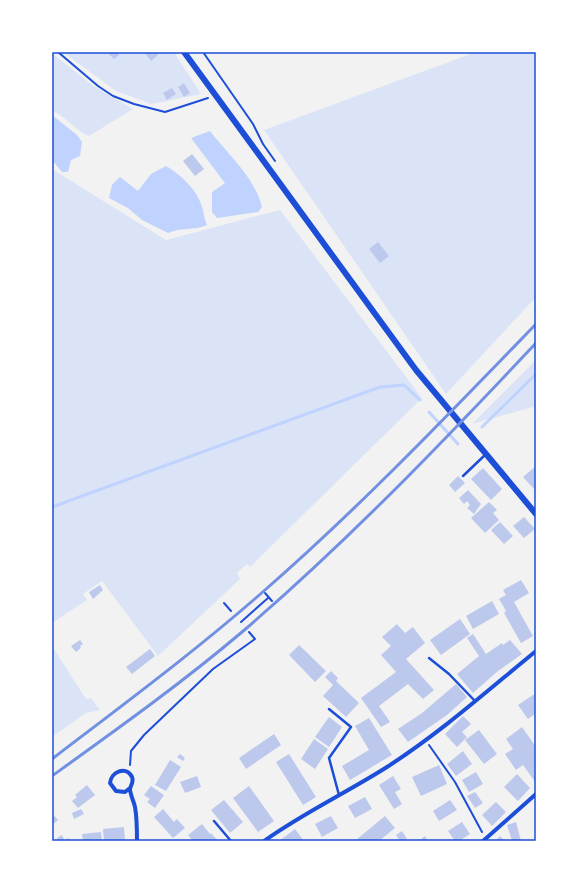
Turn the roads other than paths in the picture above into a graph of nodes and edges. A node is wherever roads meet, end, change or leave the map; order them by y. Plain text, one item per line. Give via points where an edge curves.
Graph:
1 (184, 52) edge
2 (486, 455) junction
3 (464, 476) dead end
4 (536, 514) edge
5 (536, 651) edge
6 (429, 658) dead end
7 (476, 702) junction
8 (329, 709) dead end
9 (130, 788) junction
10 (536, 794) edge
11 (339, 795) junction
12 (214, 821) dead end
13 (485, 839) edge
14 (137, 841) edge
15 (231, 841) edge
16 (264, 841) edge

1 - 2 street via 416,370
2 - 3 lane
2 - 4 street
5 - 7 street
6 - 7 lane
7 - 11 street via 387,767
8 - 11 lane via 350,727 329,758
9 - 9 street via 133,781 127,772 115,773 110,783 113,789 120,793
9 - 14 street via 135,808
10 - 13 street
11 - 16 street via 292,821
12 - 15 lane

